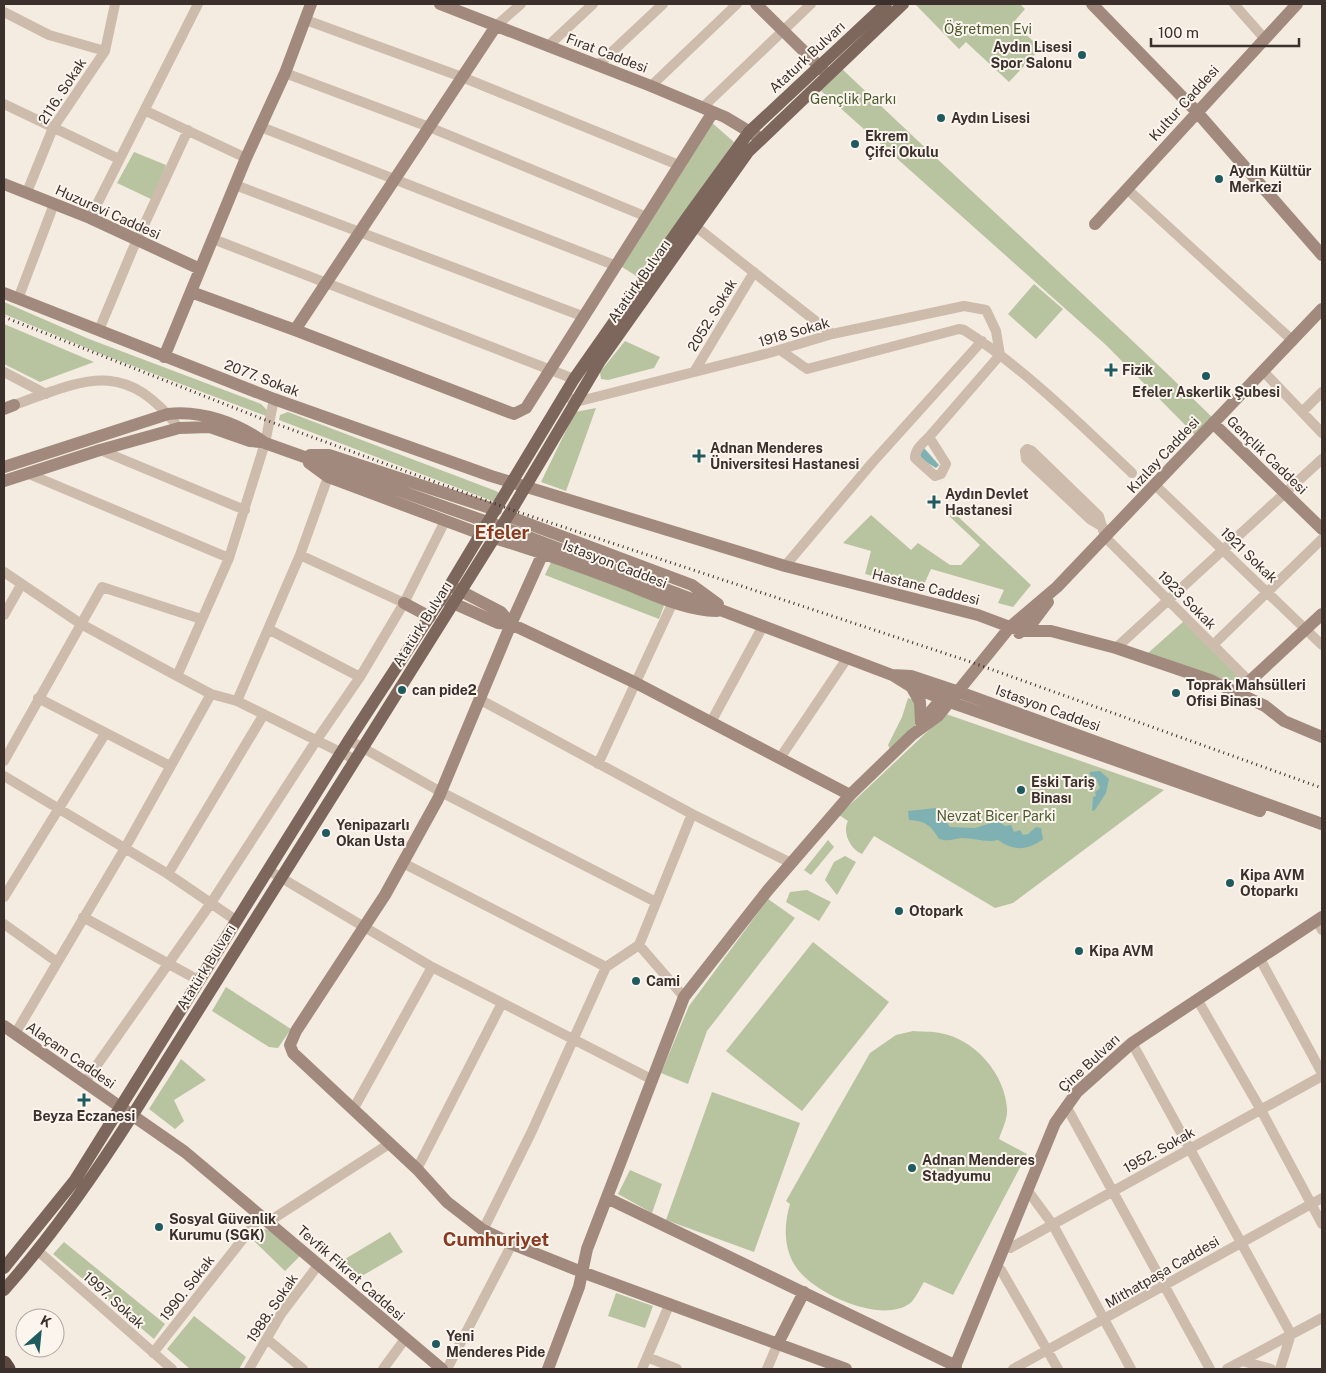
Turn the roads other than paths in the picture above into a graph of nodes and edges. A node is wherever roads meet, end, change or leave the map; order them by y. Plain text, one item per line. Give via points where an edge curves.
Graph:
1 (115, 4) edge
2 (198, 4) edge
3 (311, 4) edge
4 (440, 4) edge
5 (521, 4) edge
6 (593, 4) edge
7 (663, 4) edge
8 (736, 4) edge
9 (756, 4) edge
10 (811, 4) edge
11 (886, 4) edge
12 (903, 4) edge
13 (1092, 4) edge
14 (1234, 4) edge
15 (1297, 4) edge
16 (4, 12) edge
17 (306, 20) junction
18 (496, 26) junction
19 (782, 32) junction
20 (1264, 38) junction
21 (548, 46) junction
22 (105, 50) junction
23 (598, 65) junction
24 (823, 71) junction
25 (285, 73) junction
26 (462, 77) junction
27 (651, 86) junction
28 (4, 104) edge
29 (708, 110) junction
30 (146, 111) junction
31 (1196, 111) junction
32 (429, 127) junction
33 (53, 128) junction
34 (261, 128) junction
35 (188, 130) junction
36 (755, 135) junction
37 (246, 158) junction
38 (119, 159) junction
39 (681, 166) junction
40 (395, 181) junction
41 (4, 184) edge
42 (235, 185) junction
43 (1127, 189) junction
44 (26, 192) junction
45 (54, 204) junction
46 (647, 216) junction
47 (90, 218) junction
48 (691, 222) junction
49 (1096, 224) dead end
50 (361, 231) junction
51 (213, 239) junction
52 (137, 240) junction
53 (1322, 255) edge
54 (614, 265) junction
55 (200, 269) junction
56 (754, 272) junction
57 (325, 282) junction
58 (190, 292) junction
59 (4, 293) edge
60 (18, 299) junction
61 (1322, 309) edge
62 (582, 316) junction
63 (99, 330) junction
64 (296, 330) junction
65 (832, 334) junction
66 (982, 341) junction
67 (1293, 341) junction
68 (780, 350) junction
69 (1000, 355) junction
70 (164, 357) junction
71 (550, 369) junction
72 (1263, 371) junction
73 (4, 372) edge
74 (694, 372) junction
75 (574, 379) junction
76 (1322, 392) edge
77 (46, 394) junction
78 (570, 398) junction
79 (274, 399) junction
80 (9, 407) edge
81 (1302, 412) junction
82 (168, 414) junction
83 (1213, 423) junction
84 (178, 428) junction
85 (1322, 433) edge
86 (928, 437) dead end
87 (265, 442) junction
88 (100, 450) junction
89 (297, 454) junction
90 (1322, 459) edge
91 (4, 467) edge
92 (29, 474) junction
93 (1132, 474) dead end
94 (328, 477) junction
95 (4, 482) edge
96 (519, 484) junction
97 (1156, 485) junction
98 (1284, 493) junction
99 (245, 510) junction
100 (496, 510) junction
101 (445, 521) junction
102 (508, 522) junction
103 (1322, 529) edge
104 (1104, 532) junction
105 (481, 534) junction
106 (494, 538) junction
107 (1322, 538) edge
108 (1223, 548) junction
109 (543, 553) junction
110 (300, 555) junction
111 (229, 558) junction
112 (785, 566) junction
113 (4, 572) edge
114 (21, 585) junction
115 (455, 588) junction
116 (1267, 592) junction
117 (447, 601) junction
118 (1167, 601) junction
119 (673, 602) junction
120 (404, 603) junction
121 (726, 611) junction
122 (1322, 614) edge
123 (4, 615) edge
124 (978, 615) junction
125 (430, 617) junction
126 (201, 619) junction
127 (81, 624) junction
128 (511, 624) junction
129 (1022, 625) junction
130 (763, 626) junction
131 (1306, 629) junction
132 (268, 630) junction
133 (996, 644) junction
134 (1213, 645) junction
135 (1322, 645) edge
136 (1116, 648) junction
137 (848, 657) junction
138 (892, 675) junction
139 (177, 676) junction
140 (360, 676) junction
141 (1250, 682) junction
142 (636, 683) junction
143 (910, 686) junction
144 (1237, 693) junction
145 (211, 694) junction
146 (950, 695) junction
147 (38, 698) junction
148 (479, 699) junction
149 (237, 701) junction
150 (264, 714) junction
151 (711, 722) junction
152 (921, 724) junction
153 (104, 734) junction
154 (912, 735) junction
155 (1322, 737) edge
156 (349, 740) junction
157 (316, 741) junction
158 (362, 747) junction
159 (341, 753) junction
160 (780, 758) junction
161 (354, 760) junction
162 (4, 761) edge
163 (598, 764) junction
164 (170, 766) junction
165 (4, 776) edge
166 (441, 792) junction
167 (850, 795) junction
168 (58, 808) junction
169 (692, 814) junction
170 (1322, 824) edge
171 (1322, 833) edge
172 (125, 848) junction
173 (403, 862) junction
174 (791, 863) junction
175 (268, 870) junction
176 (168, 874) junction
177 (280, 877) junction
178 (4, 897) edge
179 (656, 902) junction
180 (211, 903) junction
181 (83, 917) junction
182 (237, 921) junction
183 (1321, 923) edge
184 (4, 924) edge
185 (364, 928) junction
186 (639, 944) junction
187 (57, 962) junction
188 (1261, 962) junction
189 (168, 964) junction
190 (432, 966) junction
191 (606, 966) junction
192 (200, 981) junction
193 (684, 997) junction
194 (1198, 1002) junction
195 (502, 1003) junction
196 (4, 1026) edge
197 (15, 1034) junction
198 (573, 1040) junction
199 (1134, 1046) junction
200 (1322, 1074) edge
201 (653, 1080) junction
202 (85, 1082) junction
203 (122, 1108) junction
204 (354, 1108) junction
205 (1068, 1109) junction
206 (1261, 1110) junction
207 (132, 1116) junction
208 (389, 1144) junction
209 (1190, 1149) junction
210 (417, 1169) junction
211 (1113, 1191) junction
212 (1030, 1194) junction
213 (607, 1198) junction
214 (1322, 1198) edge
215 (1312, 1204) junction
216 (264, 1219) junction
217 (1322, 1224) edge
218 (1053, 1225) junction
219 (483, 1230) junction
220 (1241, 1243) junction
221 (512, 1244) junction
222 (1010, 1248) junction
223 (38, 1251) junction
224 (319, 1264) junction
225 (4, 1268) edge
226 (1001, 1270) junction
227 (582, 1272) junction
228 (1165, 1286) junction
229 (4, 1290) edge
230 (804, 1292) junction
231 (670, 1302) junction
232 (1322, 1318) edge
233 (1104, 1321) junction
234 (1291, 1334) junction
235 (266, 1339) junction
236 (405, 1339) junction
237 (778, 1344) junction
238 (1048, 1351) junction
239 (153, 1353) junction
240 (647, 1357) junction
241 (1242, 1361) junction
242 (4, 1363) edge
243 (958, 1368) edge
244 (8, 1369) edge
245 (172, 1369) edge
246 (249, 1369) edge
247 (303, 1369) edge
248 (383, 1369) edge
249 (442, 1369) edge
250 (447, 1369) edge
251 (548, 1369) edge
252 (642, 1369) edge
253 (677, 1369) edge
254 (767, 1369) edge
255 (846, 1369) edge
256 (1013, 1369) edge
257 (1058, 1369) edge
258 (1130, 1369) edge
259 (1210, 1369) edge
260 (1228, 1369) edge
261 (1271, 1369) edge
262 (1280, 1369) edge

1 - 22 street, 2116. Sokak
2 - 30 street
3 - 17 street
4 - 18 street, Fırat Caddesi
5 - 18 street
6 - 21 street
7 - 23 street
8 - 27 street
9 - 19 street
10 - 19 street
11 - 24 main road, Ataturk Bulvarı
12 - 24 main road
13 - 31 street
14 - 20 street
15 - 20 street, Kultur Caddesi
16 - 22 street via 48,35
17 - 25 street
17 - 26 street
18 - 21 street, Fırat Caddesi
18 - 26 street
19 - 24 street
19 - 29 street
20 - 31 street, Kultur Caddesi
21 - 23 street, Fırat Caddesi
22 - 33 street, 2116. Sokak
23 - 27 street, Fırat Caddesi
24 - 36 main road, Ataturk Bulvarı
25 - 32 street
25 - 34 street
26 - 32 street
26 - 39 street
27 - 29 street, Fırat Caddesi
28 - 33 street
29 - 36 street, Fırat Caddesi
29 - 39 street
30 - 35 street
30 - 38 street
31 - 43 street, Kultur Caddesi
31 - 53 street
32 - 40 street
32 - 46 street
33 - 38 street
33 - 44 street, 2116. Sokak
34 - 37 street
34 - 40 street
35 - 37 street
35 - 52 street
36 - 48 main road, Atatürk Bulvarı
37 - 42 street
38 - 47 street
39 - 46 street
40 - 50 street
40 - 54 street
41 - 44 street, Huzurevi Caddesi
42 - 50 street
42 - 51 street
43 - 49 street, Kultur Caddesi
43 - 67 street
44 - 45 street, Huzurevi Caddesi
45 - 47 street, Huzurevi Caddesi
45 - 60 street
46 - 54 street
47 - 52 street, Huzurevi Caddesi
48 - 56 street
48 - 75 main road, Atatürk Bulvarı
48 - 78 main road, Atatürk Bulvarı via 600,361
50 - 57 street
50 - 62 street
51 - 55 street
51 - 57 street
52 - 55 street, Huzurevi Caddesi
52 - 63 street
54 - 62 street
55 - 58 street
56 - 65 street
56 - 74 street, 2052. Sokak
57 - 64 street
57 - 71 street
58 - 64 street
58 - 70 street
59 - 60 street, 2077. Sokak
60 - 63 street, 2077. Sokak
61 - 67 street, Kızılay Caddesi
62 - 71 street
63 - 70 street, 2077. Sokak
64 - 71 street via 514,414 526,408
65 - 68 street, 1918 Sokak
65 - 69 street, 1918 Sokak via 964,306 986,310 996,331
66 - 68 street via 959,329 807,369
66 - 69 street
66 - 112 street
67 - 72 street, Kızılay Caddesi
68 - 74 street, 1918 Sokak
69 - 86 street
69 - 93 street
70 - 79 street, 2077. Sokak
71 - 75 street
72 - 81 street
72 - 83 street, Kızılay Caddesi
73 - 77 street
74 - 78 street, 1918 Sokak
75 - 78 main road, Atatürk Bulvarı
76 - 81 street
77 - 80 street
77 - 82 street via 83,382 106,379 149,396
78 - 96 main road, Atatürk Bulvarı
79 - 87 street
79 - 96 street, 2077. Sokak
81 - 85 street
82 - 84 street
82 - 87 street via 194,412 249,430
82 - 91 street
83 - 97 street, Kızılay Caddesi
83 - 98 street, Gençlik Caddesi
84 - 87 street via 210,427 250,441
84 - 88 street
87 - 89 street
87 - 99 street
88 - 92 street
88 - 99 street
89 - 94 street
89 - 100 street via 329,455
89 - 102 street via 480,519
90 - 98 street
92 - 95 street
92 - 111 street
94 - 101 street
94 - 110 street
96 - 100 main road
96 - 102 main road, Atatürk Bulvarı
96 - 112 street, Hastane Caddesi
97 - 104 street, Kızılay Caddesi
97 - 108 street, 1921 Sokak
98 - 103 street, Gençlik Caddesi
98 - 108 street
99 - 111 street
100 - 105 main road
101 - 105 street
101 - 120 street
102 - 106 main road, Atatürk Bulvarı
102 - 121 street via 692,585
104 - 104 street via 1026,459 1027,449 1099,516
104 - 118 street, 1923 Sokak
104 - 129 street, Kızılay Caddesi via 1057,587 1046,606
105 - 115 main road
106 - 109 street, Istasyon Caddesi
106 - 115 main road, Atatürk Bulvarı
107 - 116 street
108 - 116 street, 1921 Sokak
108 - 118 street
109 - 119 street, Istasyon Caddesi
109 - 128 street
110 - 120 street
110 - 132 street
111 - 126 street
112 - 124 street, Hastane Caddesi
113 - 114 street
114 - 123 street
114 - 127 street
115 - 117 main road
115 - 128 street via 501,612
116 - 131 street, 1921 Sokak
116 - 134 street
117 - 125 main road
117 - 128 street via 498,623
117 - 158 main road, Atatürk Bulvarı
118 - 134 street, 1923 Sokak
118 - 136 street
119 - 121 street, Istasyon Caddesi via 700,610
119 - 142 street
120 - 125 street
120 - 140 street
121 - 130 street, Istasyon Caddesi
122 - 131 street
124 - 129 street, Hastane Caddesi
124 - 133 street via 994,629
125 - 156 main road
126 - 127 street via 102,587
126 - 139 street
127 - 139 street
127 - 147 street
128 - 142 street
128 - 148 street
129 - 133 street, Kızılay Caddesi
129 - 136 street, Hastane Caddesi
130 - 137 street, Istasyon Caddesi
130 - 151 street
131 - 135 street, 1921 Sokak
131 - 141 street
132 - 140 street
132 - 149 street
133 - 146 street, Kızılay Caddesi
134 - 141 street, 1923 Sokak
136 - 144 street, Hastane Caddesi via 1210,680
137 - 138 street, Istasyon Caddesi
137 - 160 street
138 - 143 street
138 - 146 street, Istasyon Caddesi via 910,676
139 - 145 street
140 - 157 street
141 - 144 street
142 - 151 street
142 - 163 street
143 - 146 street
143 - 152 street via 920,702
144 - 155 street, Hastane Caddesi via 1265,706 1284,721
145 - 149 street
145 - 164 street
146 - 152 street
146 - 154 street via 938,716
146 - 170 street, Istasyon Caddesi
146 - 171 street
147 - 153 street
147 - 162 street
148 - 163 street
148 - 166 street
149 - 150 street
150 - 157 street
150 - 176 street
151 - 160 street
152 - 154 street
153 - 164 street
153 - 168 street
154 - 167 street
156 - 158 street
156 - 159 main road, Atatürk Bulvarı
157 - 159 street
157 - 180 street
158 - 161 main road, Atatürk Bulvarı
158 - 166 street
159 - 161 street
159 - 175 main road, Atatürk Bulvarı
160 - 167 street
161 - 177 main road, Atatürk Bulvarı
163 - 169 street
164 - 172 street
165 - 168 street
166 - 173 street
166 - 179 street
167 - 174 street
168 - 172 street
168 - 178 street
169 - 174 street
169 - 179 street
172 - 176 street
172 - 181 street
173 - 185 street
173 - 191 street
174 - 193 street
175 - 177 street
175 - 182 main road, Atatürk Bulvarı
176 - 180 street
177 - 185 street
177 - 207 main road, Atatürk Bulvarı
179 - 186 street
180 - 182 street
180 - 189 street
181 - 187 street
181 - 189 street
182 - 192 main road, Atatürk Bulvarı
183 - 188 street, Çine Bulvarı
184 - 187 street
185 - 190 street
185 - 204 street via 290,1045 293,1053
186 - 191 street
186 - 193 street
187 - 197 street
188 - 194 street, Çine Bulvarı
188 - 200 street
189 - 192 street
189 - 202 street
190 - 195 street
190 - 204 street
191 - 198 street
192 - 203 main road, Atatürk Bulvarı
193 - 201 street
194 - 199 street, Çine Bulvarı
194 - 206 street
195 - 198 street
195 - 210 street
196 - 197 street, Alaçam Caddesi
197 - 202 street, Alaçam Caddesi
198 - 201 street
198 - 219 street
199 - 205 street, Çine Bulvarı via 1077,1092
199 - 209 street
200 - 206 street, 1952. Sokak
201 - 213 street
202 - 203 street, Alaçam Caddesi
203 - 207 street, Tevfik Fikret Caddesi
203 - 225 main road, Atatürk Bulvarı via 75,1180
204 - 208 street
205 - 211 street
205 - 212 street, Çine Bulvarı via 1055,1124
206 - 209 street, 1952. Sokak
206 - 215 street
207 - 216 street, Tevfik Fikret Caddesi via 185,1152
207 - 223 main road, Atatürk Bulvarı via 91,1180
208 - 210 street
208 - 216 street, 1990. Sokak
209 - 211 street, 1952. Sokak
209 - 220 street
210 - 219 street via 446,1202
211 - 218 street, 1952. Sokak
211 - 228 street
212 - 218 street
212 - 222 street, Çine Bulvarı
212 - 243 street, Çine Bulvarı
213 - 227 street via 585,1255
213 - 230 street
214 - 215 street, Mithatpaşa Caddesi
215 - 217 street
215 - 220 street, Mithatpaşa Caddesi
216 - 224 street, Tevfik Fikret Caddesi
216 - 239 street, 1990. Sokak
218 - 222 street, 1952. Sokak
218 - 233 street
219 - 221 street
220 - 228 street, Mithatpaşa Caddesi
220 - 234 street
221 - 227 street
221 - 250 street
222 - 226 street, Çine Bulvarı
223 - 229 main road, Atatürk Bulvarı
223 - 239 street, 1997. Sokak
224 - 235 street, 1988. Sokak
224 - 236 street, Tevfik Fikret Caddesi
226 - 238 street
226 - 243 street, Çine Bulvarı
227 - 231 street
227 - 251 street
228 - 233 street, Mithatpaşa Caddesi
228 - 259 street
230 - 237 street
230 - 243 street
231 - 237 street
231 - 240 street
232 - 234 street
233 - 238 street, Mithatpaşa Caddesi
233 - 258 street
234 - 241 street
234 - 262 street
235 - 246 street, 1988. Sokak
235 - 247 street
236 - 248 street
236 - 249 street, Tevfik Fikret Caddesi
237 - 254 street
237 - 255 street
238 - 256 street, Mithatpaşa Caddesi
238 - 257 street
239 - 245 street, 1997. Sokak
240 - 252 street
240 - 253 street
241 - 260 street
241 - 261 street
242 - 244 highway

